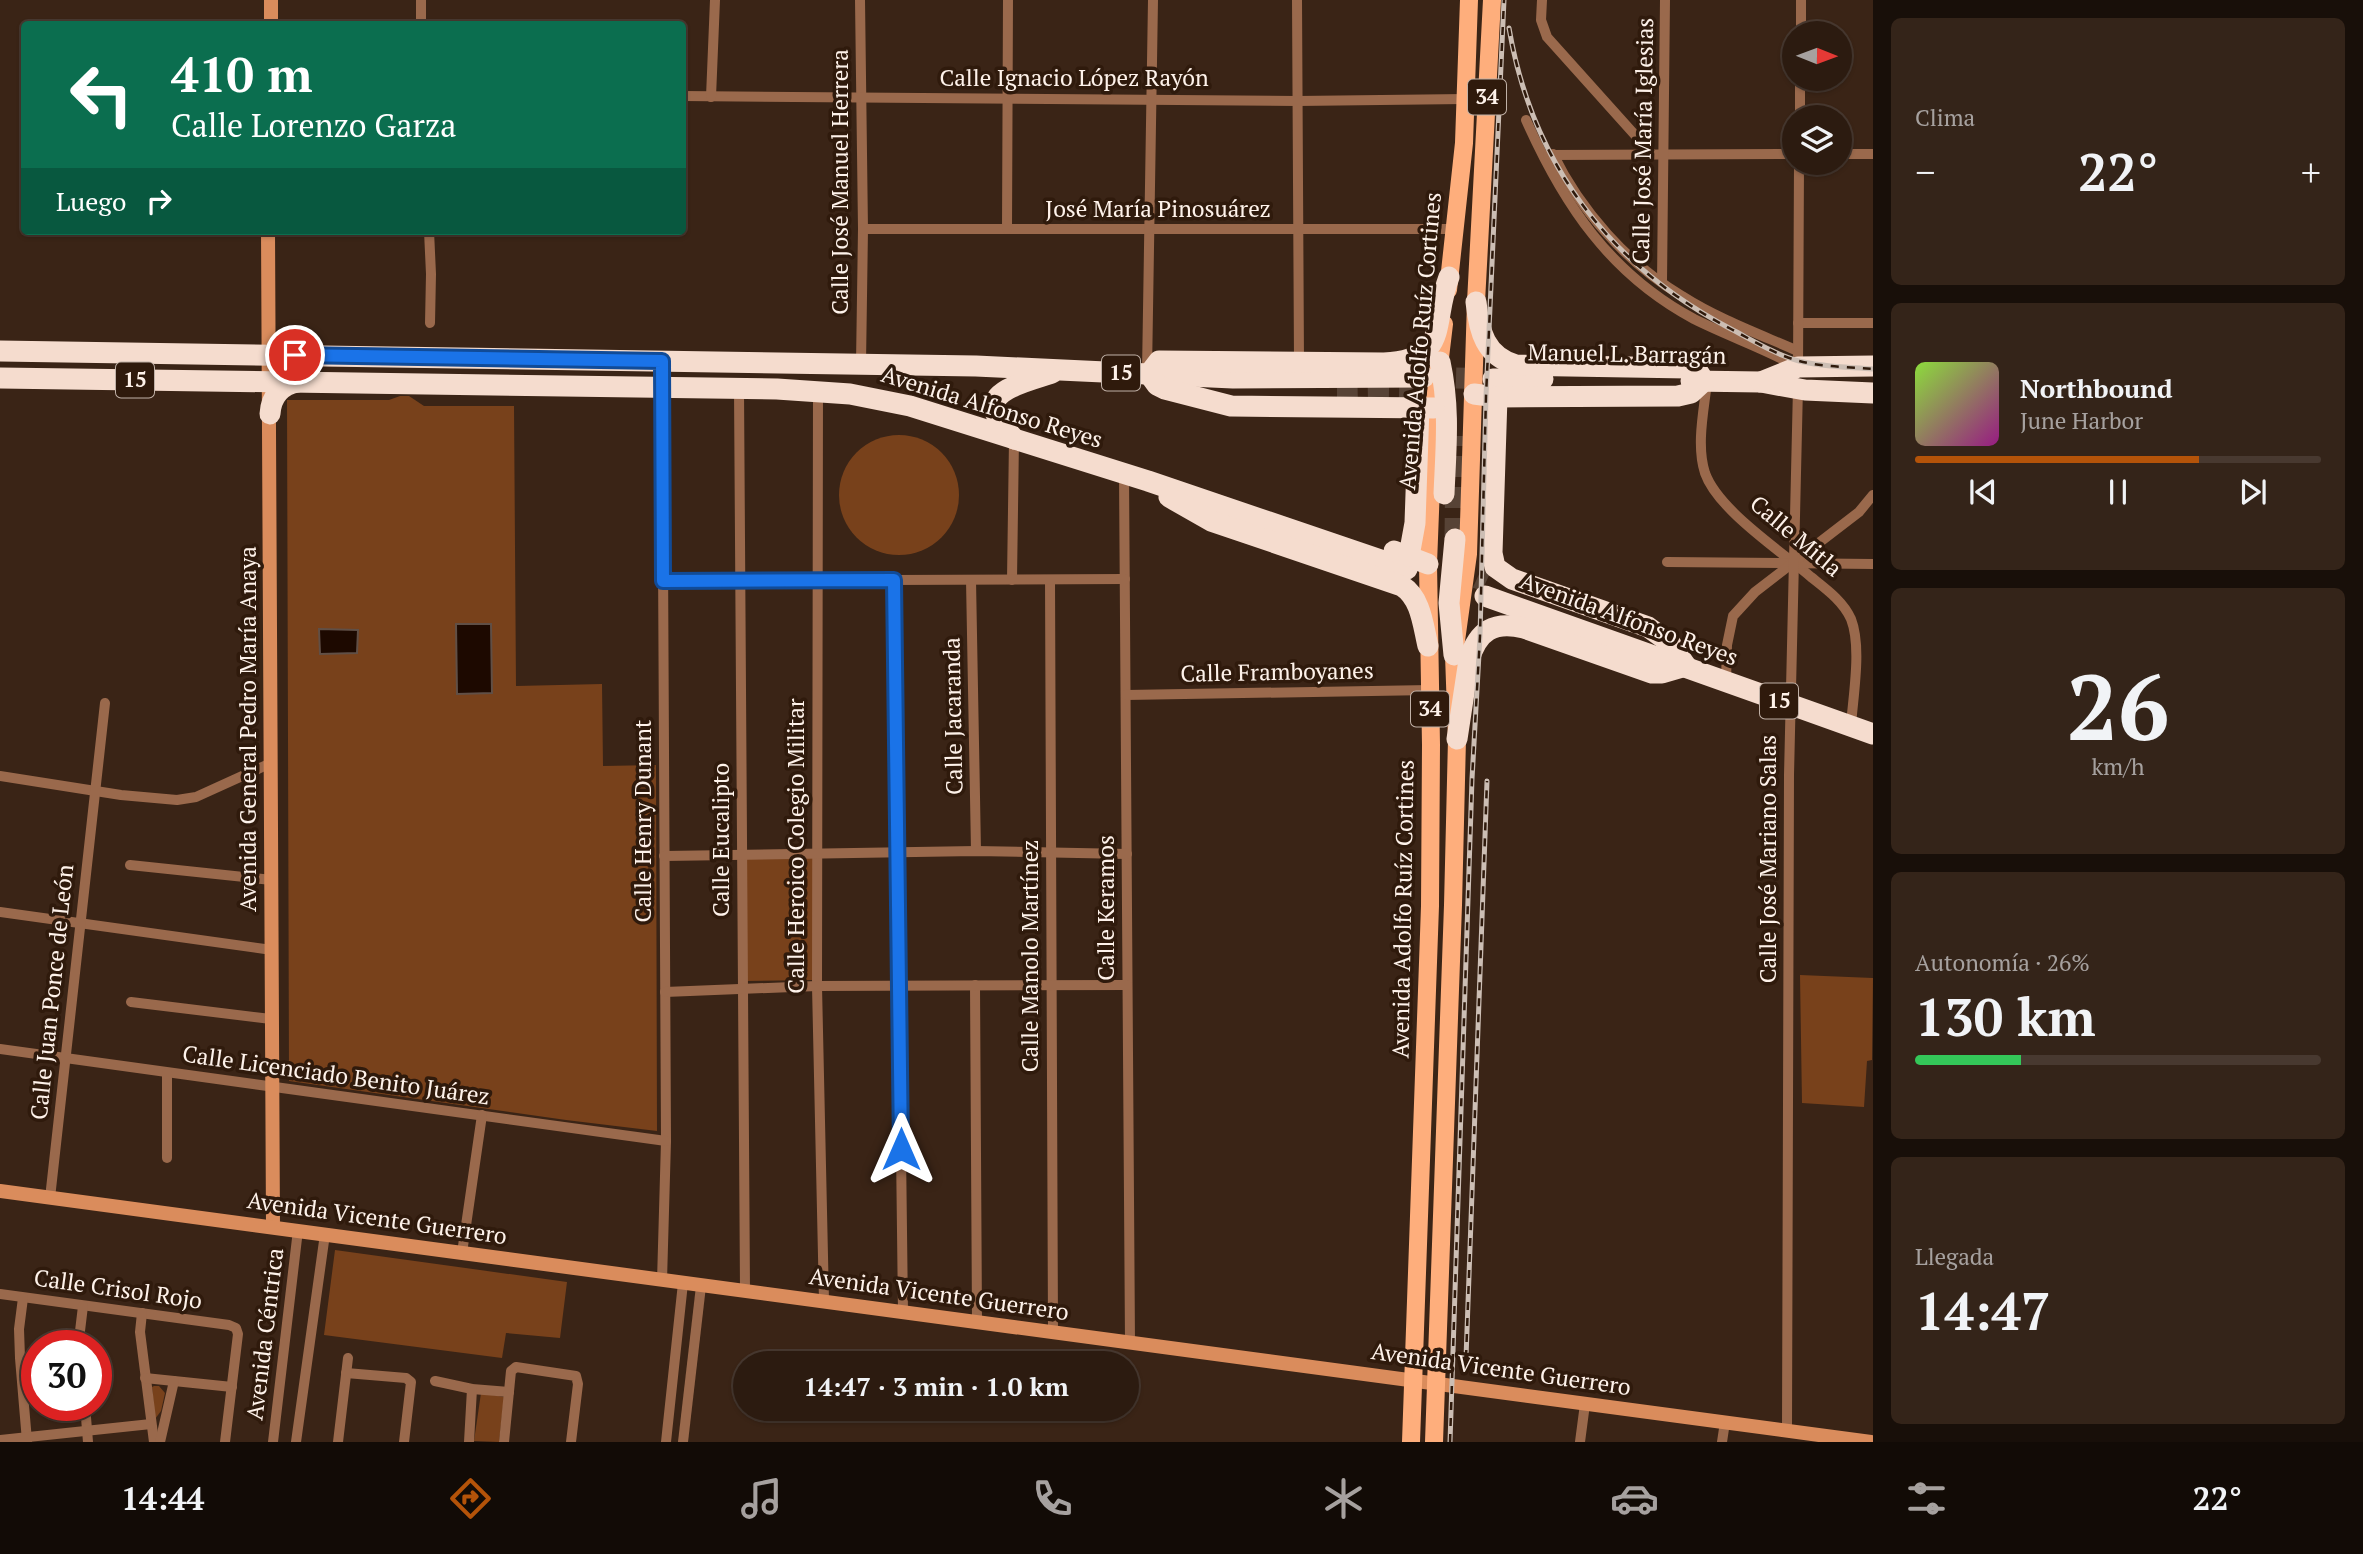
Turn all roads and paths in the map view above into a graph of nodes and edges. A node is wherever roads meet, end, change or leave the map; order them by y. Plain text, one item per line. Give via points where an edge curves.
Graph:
1 (271, 0) edge
2 (421, 0) edge
3 (715, 0) edge
4 (860, 0) edge
5 (1008, 0) edge
6 (1153, 0) edge
7 (1297, 0) edge
8 (1469, 0) edge
9 (1492, 0) edge
10 (1542, 0) edge
11 (1665, 0) edge
12 (1801, 0) edge
13 (271, 21) edge
14 (421, 21) edge
15 (1801, 21) edge
16 (686, 96) edge
17 (711, 97) junction
18 (861, 98) junction
19 (1009, 99) junction
20 (1152, 99) junction
21 (1465, 99) junction
22 (1297, 101) junction
23 (1526, 120) dead end
24 (1547, 154) junction
25 (1658, 154) junction
26 (1782, 154) edge
27 (1852, 154) edge
28 (1873, 154) edge
29 (1799, 175) edge
30 (863, 229) junction
31 (1007, 229) junction
32 (1454, 229) junction
33 (1151, 230) junction
34 (1299, 230) junction
35 (268, 235) edge
36 (429, 235) edge
37 (1449, 276) junction
38 (1662, 282) junction
39 (1476, 302) junction
40 (430, 323) dead end
41 (1798, 323) junction
42 (1873, 324) edge
43 (1, 354) edge
44 (268, 354) junction
45 (1798, 359) junction
46 (662, 361) junction
47 (1299, 361) junction
48 (1440, 362) junction
49 (861, 364) junction
50 (1873, 366) edge
51 (1064, 369) junction
52 (1148, 374) junction
53 (1424, 377) tunnel mouth
54 (0, 378) edge
55 (1233, 378) junction
56 (58, 379) junction
57 (270, 381) junction
58 (303, 381) junction
59 (1705, 381) junction
60 (1761, 382) junction
61 (662, 387) junction
62 (1495, 388) junction
63 (739, 389) junction
64 (1798, 389) junction
65 (818, 390) junction
66 (1873, 393) edge
67 (1337, 394) tunnel mouth
68 (1474, 394) junction
69 (1427, 407) junction
70 (270, 414) junction
71 (1014, 439) junction
72 (1124, 474) junction
73 (1148, 481) junction
74 (1444, 494) dead end
75 (1873, 495) edge
76 (1455, 539) tunnel mouth
77 (1667, 562) dead end
78 (1415, 563) junction
79 (1795, 563) junction
80 (1873, 564) edge
81 (1125, 579) junction
82 (894, 580) junction
83 (971, 580) junction
84 (1012, 580) junction
85 (1050, 580) junction
86 (663, 581) junction
87 (741, 581) junction
88 (817, 581) junction
89 (1486, 589) tunnel mouth
90 (1428, 646) junction
91 (1454, 655) junction
92 (1686, 666) junction
93 (1726, 681) junction
94 (1430, 690) junction
95 (1126, 695) junction
96 (105, 703) dead end
97 (1791, 705) junction
98 (1851, 726) junction
99 (1873, 734) edge
100 (1457, 739) junction
101 (271, 764) junction
102 (0, 776) edge
103 (96, 790) junction
104 (976, 851) junction
105 (818, 853) junction
106 (897, 853) junction
107 (1050, 853) junction
108 (742, 854) junction
109 (1127, 854) junction
110 (664, 856) junction
111 (130, 865) dead end
112 (272, 880) junction
113 (0, 912) edge
114 (80, 925) junction
115 (272, 950) junction
116 (1051, 984) junction
117 (975, 985) junction
118 (1127, 985) junction
119 (817, 986) junction
120 (900, 986) junction
121 (743, 989) junction
122 (666, 992) junction
123 (131, 1002) dead end
124 (271, 1019) junction
125 (0, 1049) edge
126 (66, 1057) junction
127 (167, 1073) junction
128 (272, 1087) junction
129 (482, 1115) junction
130 (666, 1141) junction
131 (167, 1158) dead end
132 (0, 1191) edge
133 (50, 1198) junction
134 (273, 1227) junction
135 (298, 1230) junction
136 (325, 1234) junction
137 (462, 1253) junction
138 (662, 1281) junction
139 (683, 1283) junction
140 (701, 1286) junction
141 (746, 1291) junction
142 (0, 1294) edge
143 (23, 1297) junction
144 (824, 1301) junction
145 (83, 1306) junction
146 (903, 1312) junction
147 (142, 1313) junction
148 (977, 1322) junction
149 (80, 1330) edge
150 (1053, 1332) junction
151 (1130, 1343) junction
152 (348, 1358) dead end
153 (346, 1373) junction
154 (145, 1378) junction
155 (174, 1381) junction
156 (435, 1381) dead end
157 (1414, 1381) junction
158 (280, 1382) junction
159 (1436, 1383) junction
160 (304, 1385) junction
161 (232, 1387) junction
162 (472, 1388) junction
163 (509, 1392) junction
164 (1585, 1404) junction
165 (1725, 1422) junction
166 (151, 1424) junction
167 (1787, 1430) junction
168 (88, 1436) edge
169 (0, 1440) edge
170 (28, 1440) edge
171 (154, 1442) edge
172 (160, 1442) edge
173 (225, 1442) edge
174 (273, 1442) edge
175 (296, 1442) edge
176 (338, 1442) edge
177 (404, 1442) edge
178 (469, 1442) edge
179 (504, 1442) edge
180 (571, 1442) edge
181 (666, 1442) edge
182 (683, 1442) edge
183 (1411, 1442) edge
184 (1434, 1442) edge
185 (1580, 1442) edge
186 (1722, 1442) edge
187 (1864, 1442) edge

1 - 13 main road
2 - 14 street
3 - 17 street
4 - 18 street, Calle José Manuel Herrera
5 - 19 street
6 - 20 street
7 - 22 street
8 - 21 main road, Avenida Adolfo Ruíz Cortines / 34
9 - 39 main road, Avenida Adolfo Ruíz Cortines / 34
10 - 25 street via 1541,20 1547,37
11 - 25 street, Calle José María Iglesias
12 - 15 street
16 - 17 street, Calle Ignacio López Rayón
17 - 18 street, Calle Ignacio López Rayón
18 - 19 street, Calle Ignacio López Rayón
18 - 30 street, Calle José Manuel Herrera
19 - 20 street, Calle Ignacio López Rayón
19 - 31 street
20 - 22 street, Calle Ignacio López Rayón
20 - 33 street
21 - 22 street, Calle Ignacio López Rayón
21 - 32 main road, Avenida Adolfo Ruíz Cortines / 34
22 - 34 street
23 - 24 street
24 - 25 street
24 - 38 street via 1605,230
24 - 45 street via 1559,188 1584,226 1646,288 1692,318
25 - 26 street
25 - 38 street, Calle José María Iglesias
27 - 28 street
29 - 41 street, Calle José Mariano Salas
30 - 31 street, José María Pinosuárez
30 - 49 street, Calle José Manuel Herrera
31 - 33 street, José María Pinosuárez
32 - 34 street, José María Pinosuárez
32 - 37 main road, Avenida Adolfo Ruíz Cortines / 34
33 - 34 street, José María Pinosuárez
33 - 52 street
34 - 47 street
35 - 44 main road, Avenida General Pedro María Anaya
36 - 40 street
37 - 47 highway via 1434,342 1424,354 1400,362
37 - 48 main road, Avenida Adolfo Ruíz Cortines / 34
38 - 45 street
39 - 59 highway via 1485,342 1510,363 1688,368
39 - 68 main road, Avenida Adolfo Ruíz Cortines / 34
41 - 42 street
41 - 45 street, Calle José Mariano Salas
43 - 44 highway, 15
43 - 56 highway via 42,368
44 - 46 highway, 15
44 - 57 main road, Avenida General Pedro María Anaya
45 - 50 highway, Manuel L. Barragán
45 - 60 highway, Manuel L. Barragán
45 - 64 street, Calle José Mariano Salas
46 - 49 highway, 15
46 - 61 street, Calle Henry Dunant
47 - 52 highway via 1159,361
48 - 69 main road, Avenida Adolfo Ruíz Cortines / 34
48 - 74 highway via 1447,391
49 - 51 highway, 15
51 - 52 highway, 15
51 - 71 highway via 995,398 995,414
52 - 55 highway, 15
52 - 69 highway via 1165,389 1231,406
53 - 55 highway, 15
54 - 56 highway, Avenida Alfonso Reyes / 15
55 - 67 highway via 1271,391
56 - 57 highway, Avenida Alfonso Reyes / 15
57 - 58 highway, Avenida Alfonso Reyes / 15
57 - 70 main road, Avenida General Pedro María Anaya
58 - 61 highway, Avenida Alfonso Reyes / 15
58 - 70 highway via 279,391
59 - 60 highway, Manuel L. Barragán
59 - 62 highway via 1691,393 1678,396
59 - 79 street, Calle Mitla via 1705,473 1737,515
60 - 64 highway, Manuel L. Barragán
61 - 63 highway, Avenida Alfonso Reyes / 15
61 - 86 street, Calle Henry Dunant
62 - 68 highway
62 - 92 highway via 1495,567 1512,579 1648,627 1670,643
63 - 65 highway, Avenida Alfonso Reyes / 15
63 - 87 street, Calle Eucalipto
64 - 66 highway, Manuel L. Barragán
64 - 79 street, Calle José Mariano Salas
65 - 71 highway, Avenida Alfonso Reyes / 15 via 875,397
65 - 88 street, Calle Heroico Colegio Militar
68 - 91 main road, Avenida Adolfo Ruíz Cortines / 34 via 1468,554
69 - 78 highway
70 - 101 main road, Avenida General Pedro María Anaya
71 - 72 highway, Avenida Alfonso Reyes / 15
71 - 84 street
72 - 73 highway, Avenida Alfonso Reyes / 15
72 - 81 street, Calle Keramos
73 - 78 highway via 1186,483 1222,492
73 - 90 highway via 1211,521 1409,590 1417,601
75 - 79 street via 1859,512
76 - 91 highway via 1449,603
77 - 79 street
78 - 90 main road, Avenida Adolfo Ruíz Cortines / 34
79 - 80 street
79 - 93 street via 1755,592 1733,616
79 - 97 street, Calle José Mariano Salas
79 - 98 street, Calle Mitla via 1834,597 1854,629
81 - 85 street
81 - 95 street, Calle Keramos
82 - 83 street
82 - 88 street
82 - 106 street
83 - 84 street
83 - 104 street, Calle Jacaranda
84 - 85 street
85 - 107 street, Calle Manolo Martínez
86 - 87 street
86 - 110 street, Calle Henry Dunant
87 - 88 street
87 - 108 street, Calle Eucalipto
88 - 105 street, Calle Heroico Colegio Militar
89 - 92 highway, Avenida Alfonso Reyes / 15 via 1547,606 1563,622
90 - 94 main road, Avenida Adolfo Ruíz Cortines / 34
91 - 100 main road, Avenida Adolfo Ruíz Cortines / 34
92 - 93 highway, Avenida Alfonso Reyes / 15
92 - 100 highway via 1652,673 1524,628 1497,627 1481,635 1472,648
93 - 97 highway, Avenida Alfonso Reyes / 15
94 - 95 street, Calle Framboyanes
94 - 157 main road, Avenida Adolfo Ruíz Cortines / 34 via 1430,906
95 - 109 street, Calle Keramos
96 - 103 street, Calle Juan Ponce de León
97 - 98 highway, Avenida Alfonso Reyes / 15
97 - 167 street, Calle José Mariano Salas
98 - 99 highway, Avenida Alfonso Reyes / 15
100 - 159 main road, Avenida Adolfo Ruíz Cortines / 34
101 - 103 street via 184,800
101 - 112 main road, Avenida General Pedro María Anaya
102 - 103 street
103 - 114 street, Calle Juan Ponce de León
104 - 106 street
104 - 107 street
105 - 106 street
105 - 108 street
105 - 119 street, Calle Heroico Colegio Militar
106 - 120 street
107 - 109 street
107 - 116 street, Calle Manolo Martínez
108 - 110 street
108 - 121 street, Calle Eucalipto
109 - 118 street, Calle Keramos
110 - 122 street, Calle Henry Dunant
111 - 112 street
112 - 115 main road, Avenida General Pedro María Anaya
113 - 114 street
114 - 115 street
114 - 126 street, Calle Juan Ponce de León
115 - 124 main road, Avenida General Pedro María Anaya
116 - 117 street
116 - 118 street
116 - 150 street, Calle Manolo Martínez
117 - 120 street
117 - 148 street
118 - 151 street, Calle Keramos
119 - 120 street
119 - 121 street
119 - 144 street, Calle Heroico Colegio Militar
120 - 146 street
121 - 122 street
121 - 141 street, Calle Eucalipto
122 - 130 street, Calle Henry Dunant
123 - 124 street
124 - 128 main road, Avenida General Pedro María Anaya
125 - 126 street, Calle Licenciado Benito Juárez
126 - 127 street, Calle Licenciado Benito Juárez
126 - 133 street, Calle Juan Ponce de León
127 - 128 street, Calle Licenciado Benito Juárez
127 - 131 street
128 - 129 street, Calle Licenciado Benito Juárez
128 - 134 main road, Avenida General Pedro María Anaya
129 - 130 street, Calle Licenciado Benito Juárez
129 - 137 street
130 - 138 street, Calle Henry Dunant
132 - 133 main road, Avenida Vicente Guerrero
133 - 134 main road, Avenida Vicente Guerrero
134 - 135 main road, Avenida Vicente Guerrero
135 - 136 main road, Avenida Vicente Guerrero
135 - 158 street, Avenida Céntrica
136 - 137 main road, Avenida Vicente Guerrero
136 - 160 street, Avenida Céntrica
137 - 138 main road, Avenida Vicente Guerrero
138 - 139 main road, Avenida Vicente Guerrero
139 - 140 main road, Avenida Vicente Guerrero
139 - 181 street
140 - 141 main road, Avenida Vicente Guerrero
140 - 182 street
141 - 144 main road, Avenida Vicente Guerrero
142 - 143 street, Calle Crisol Rojo
143 - 145 street, Calle Crisol Rojo
143 - 170 street via 20,1359
144 - 146 main road, Avenida Vicente Guerrero
145 - 147 street, Calle Crisol Rojo
145 - 149 street
146 - 148 main road, Avenida Vicente Guerrero
147 - 154 street
147 - 161 street, Calle Crisol Rojo via 229,1325 238,1331
148 - 150 main road, Avenida Vicente Guerrero
150 - 151 main road, Avenida Vicente Guerrero
151 - 157 main road, Avenida Vicente Guerrero
152 - 153 street
153 - 176 street
153 - 177 street via 411,1382
154 - 155 street
154 - 166 street
155 - 161 street
155 - 172 street
156 - 162 street
157 - 159 main road, Avenida Vicente Guerrero
157 - 183 main road, Avenida Adolfo Ruíz Cortines / 34
158 - 160 street
158 - 174 street, Avenida Céntrica
159 - 164 main road, Avenida Vicente Guerrero
159 - 184 main road, Avenida Adolfo Ruíz Cortines / 34
160 - 175 street, Avenida Céntrica
161 - 173 street
162 - 163 street
162 - 178 street
163 - 179 street
163 - 180 street via 511,1371 516,1367 576,1376
164 - 165 main road, Avenida Vicente Guerrero
164 - 185 street
165 - 167 main road, Avenida Vicente Guerrero
165 - 186 street
166 - 168 street
166 - 171 street
167 - 187 main road, Avenida Vicente Guerrero
168 - 170 street
169 - 170 street

